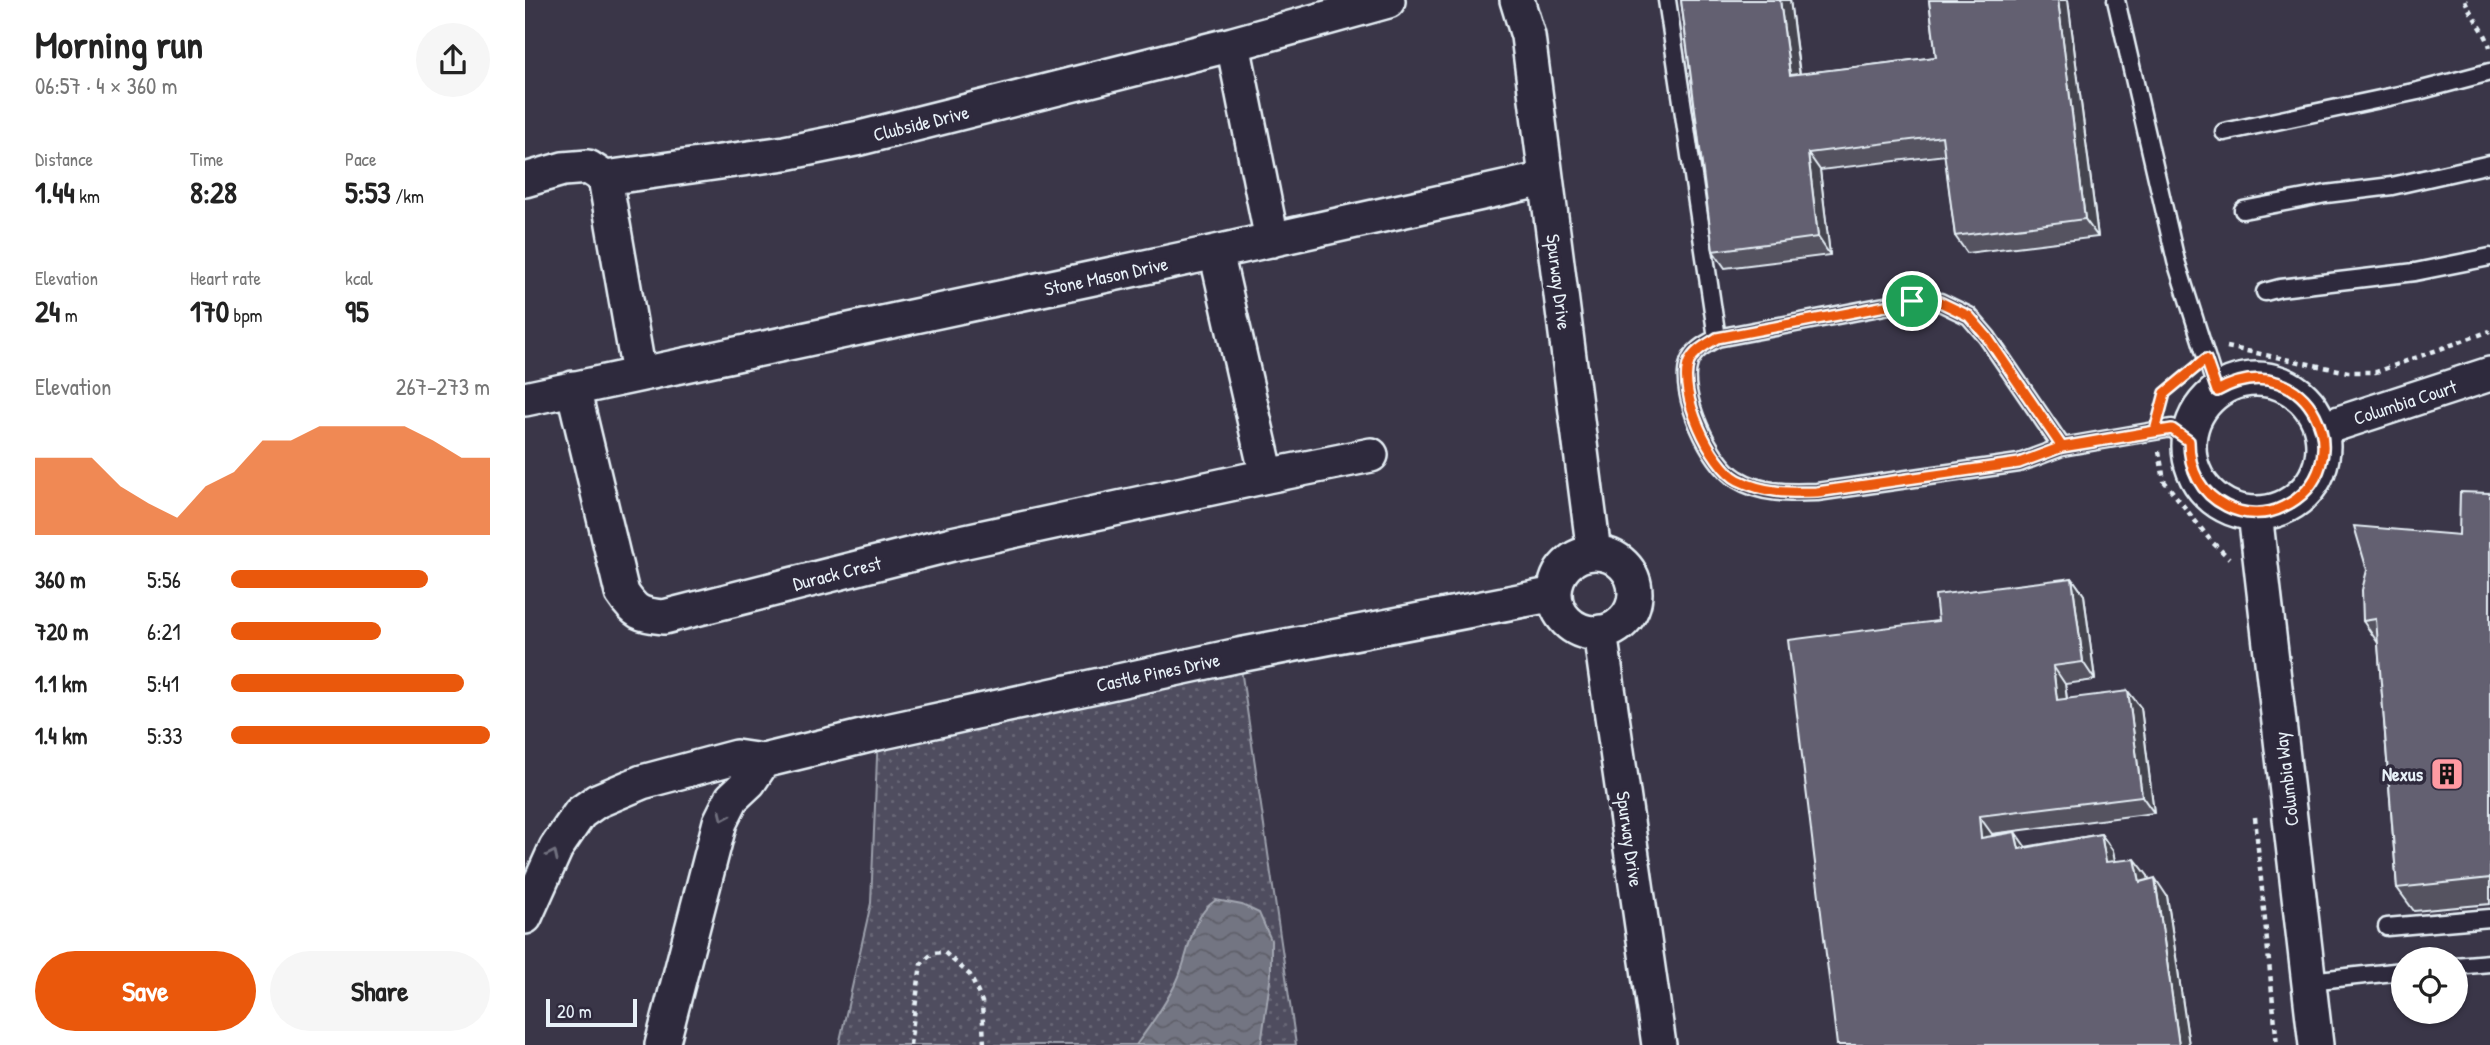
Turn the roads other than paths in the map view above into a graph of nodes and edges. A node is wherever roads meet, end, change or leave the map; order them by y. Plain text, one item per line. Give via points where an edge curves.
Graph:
1 (1517, 0) edge
2 (1532, 0) edge
3 (1667, 0) edge
4 (2116, 0) edge
5 (1388, 1) edge
6 (1528, 36) junction
7 (1233, 44) junction
8 (2490, 72) edge
9 (2224, 132) dead end
10 (2490, 164) edge
11 (605, 178) junction
12 (1545, 179) junction
13 (525, 180) edge
14 (2243, 209) dead end
15 (1272, 240) junction
16 (1216, 252) junction
17 (2490, 257) edge
18 (2265, 292) dead end
19 (1717, 338) junction
20 (639, 374) junction
21 (2490, 374) edge
22 (573, 388) junction
23 (2217, 391) junction
24 (525, 399) edge
25 (2321, 429) junction
26 (2189, 441) junction
27 (2062, 447) junction
28 (1371, 454) dead end
29 (1267, 476) junction
30 (2255, 513) junction
31 (1594, 552) junction
32 (1555, 594) junction
33 (1600, 632) junction
34 (763, 761) junction
35 (525, 917) edge
36 (2490, 918) edge
37 (2387, 927) dead end
38 (2490, 963) edge
39 (2468, 965) edge
40 (2391, 972) edge
41 (2309, 981) junction
42 (662, 1045) edge
43 (1659, 1045) edge
44 (2316, 1045) edge

1 - 6 street
2 - 6 street
3 - 19 lane
4 - 23 lane via 2176,261
5 - 7 street, Clubside Drive
6 - 12 street
7 - 11 street, Clubside Drive via 860,138
7 - 15 street
8 - 9 lane
10 - 14 lane via 2392,187
11 - 13 street, Clubside Drive via 588,167
11 - 20 street
12 - 15 street, Stone Mason Drive
12 - 31 street, Spurway Drive
15 - 16 street, Stone Mason Drive
16 - 20 street, Stone Mason Drive
16 - 29 street
17 - 18 lane
19 - 27 lane via 1912,301 1940,302 1969,316 1987,337
19 - 27 lane via 1698,349 1688,364 1688,391 1700,433 1735,479 1762,490 1785,493 1844,488 2019,463
20 - 22 street, Stone Mason Drive
21 - 25 street, Columbia Court
22 - 24 street, Stone Mason Drive
22 - 29 street, Durack Crest via 622,593 631,607 644,615 664,617 952,544
23 - 25 street via 2246,379 2279,383 2298,393
23 - 26 street via 2194,418
25 - 30 street via 2320,466 2309,488 2279,509
26 - 27 lane via 2172,429
26 - 30 street via 2192,468 2206,491 2228,507
28 - 29 street, Durack Crest
30 - 41 street, Columbia Way
31 - 32 street via 1575,557 1562,571
31 - 33 street via 1607,554 1629,571 1635,596 1624,620
32 - 33 street via 1565,619 1587,632
32 - 34 street, Castle Pines Drive via 1239,655
33 - 43 street, Spurway Drive
35 -> 34 street, Castle Pines Drive via 567,829 597,801 642,782 736,757
34 -> 42 street via 732,798 720,822
36 - 37 lane
38 - 39 lane
40 - 41 lane
41 - 44 street, Columbia Way

